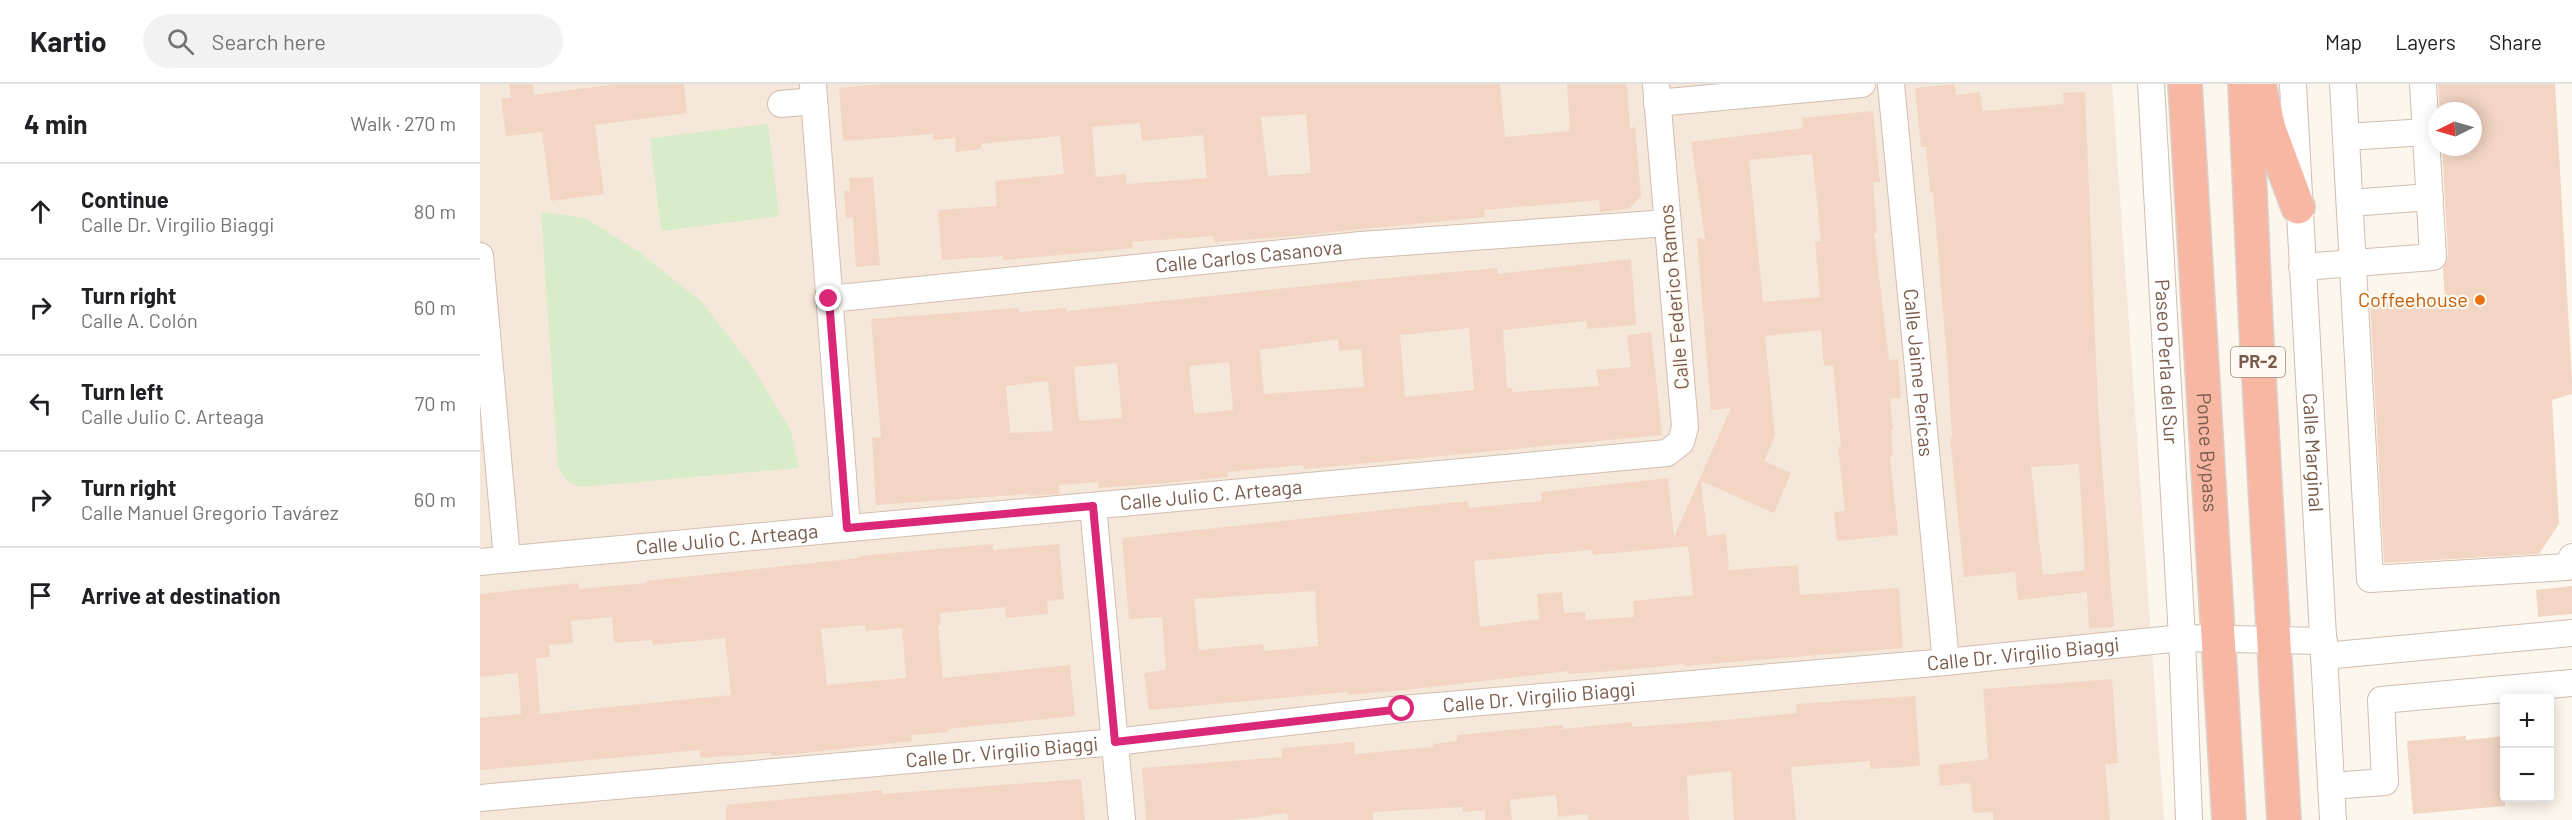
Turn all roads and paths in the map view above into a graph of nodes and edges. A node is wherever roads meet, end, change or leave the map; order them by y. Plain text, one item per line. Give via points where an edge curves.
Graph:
1 (1862, 84) edge
2 (1891, 84) edge
3 (2151, 84) edge
4 (2185, 84) edge
5 (2245, 84) edge
6 (2259, 84) edge
7 (2293, 84) edge
8 (2343, 84) edge
9 (2423, 84) edge
10 (813, 92) edge
11 (1657, 94) edge
12 (782, 104) dead end
13 (2426, 132) junction
14 (2346, 137) junction
15 (2430, 197) junction
16 (2350, 203) junction
17 (2298, 207) junction
18 (1668, 223) junction
19 (480, 256) edge
20 (2353, 264) junction
21 (2302, 267) junction
22 (829, 299) junction
23 (484, 328) edge
24 (1618, 459) joint
25 (1093, 506) junction
26 (847, 528) junction
27 (2572, 557) edge
28 (507, 559) junction
29 (480, 562) edge
30 (2572, 633) edge
31 (2182, 638) junction
32 (2217, 638) junction
33 (2276, 639) junction
34 (2324, 648) junction
35 (1946, 662) junction
36 (2572, 683) edge
37 (1115, 742) junction
38 (2331, 786) junction
39 (480, 798) edge
40 (1122, 820) edge
41 (2189, 820) edge
42 (2229, 820) edge
43 (2284, 820) edge
44 (2333, 820) edge

1 - 11 street
2 - 35 street, Calle Jaime Pericas
3 - 31 street, Paseo Perla del Sur
4 - 32 highway, Ponce Bypass / PR-2
5 - 33 highway, PR-2
6 - 17 highway via 2269,129
7 - 17 street, Calle Marginal
8 - 14 street
9 - 13 street
10 - 12 street
10 - 22 street
11 - 18 street, Calle Federico Ramos
13 - 14 street
13 - 15 street
14 - 16 street
15 - 16 street
15 - 20 street via 2433,257
16 - 20 street
17 - 21 street, Calle Marginal
18 - 22 street, Calle Carlos Casanova via 1361,245
18 - 24 street, Calle Federico Ramos via 1684,435 1677,447 1667,453
19 - 23 street
20 - 21 street
20 - 27 street via 2370,579 2567,567
21 - 34 street, Calle Marginal
22 - 26 street
23 - 28 street
24 - 25 street, Calle Julio C. Arteaga
25 - 26 street, Calle Julio C. Arteaga
25 - 37 street
26 - 28 street, Calle Julio C. Arteaga
28 - 29 street, Calle Julio C. Arteaga
30 - 34 street, Calle Dr. Virgilio Biaggi
31 - 32 street, Calle Dr. Virgilio Biaggi
31 - 35 street, Calle Dr. Virgilio Biaggi
31 - 41 street, Paseo Perla del Sur
32 - 33 street, Calle Dr. Virgilio Biaggi
32 - 42 highway, Ponce Bypass / PR-2
33 - 34 street, Calle Dr. Virgilio Biaggi
33 - 43 highway, PR-2
34 - 38 street, Calle Marginal
35 - 37 street, Calle Dr. Virgilio Biaggi via 1402,709
36 - 38 street via 2381,700 2385,782
37 - 39 street, Calle Dr. Virgilio Biaggi
37 - 40 street
38 - 44 street, Calle Marginal

